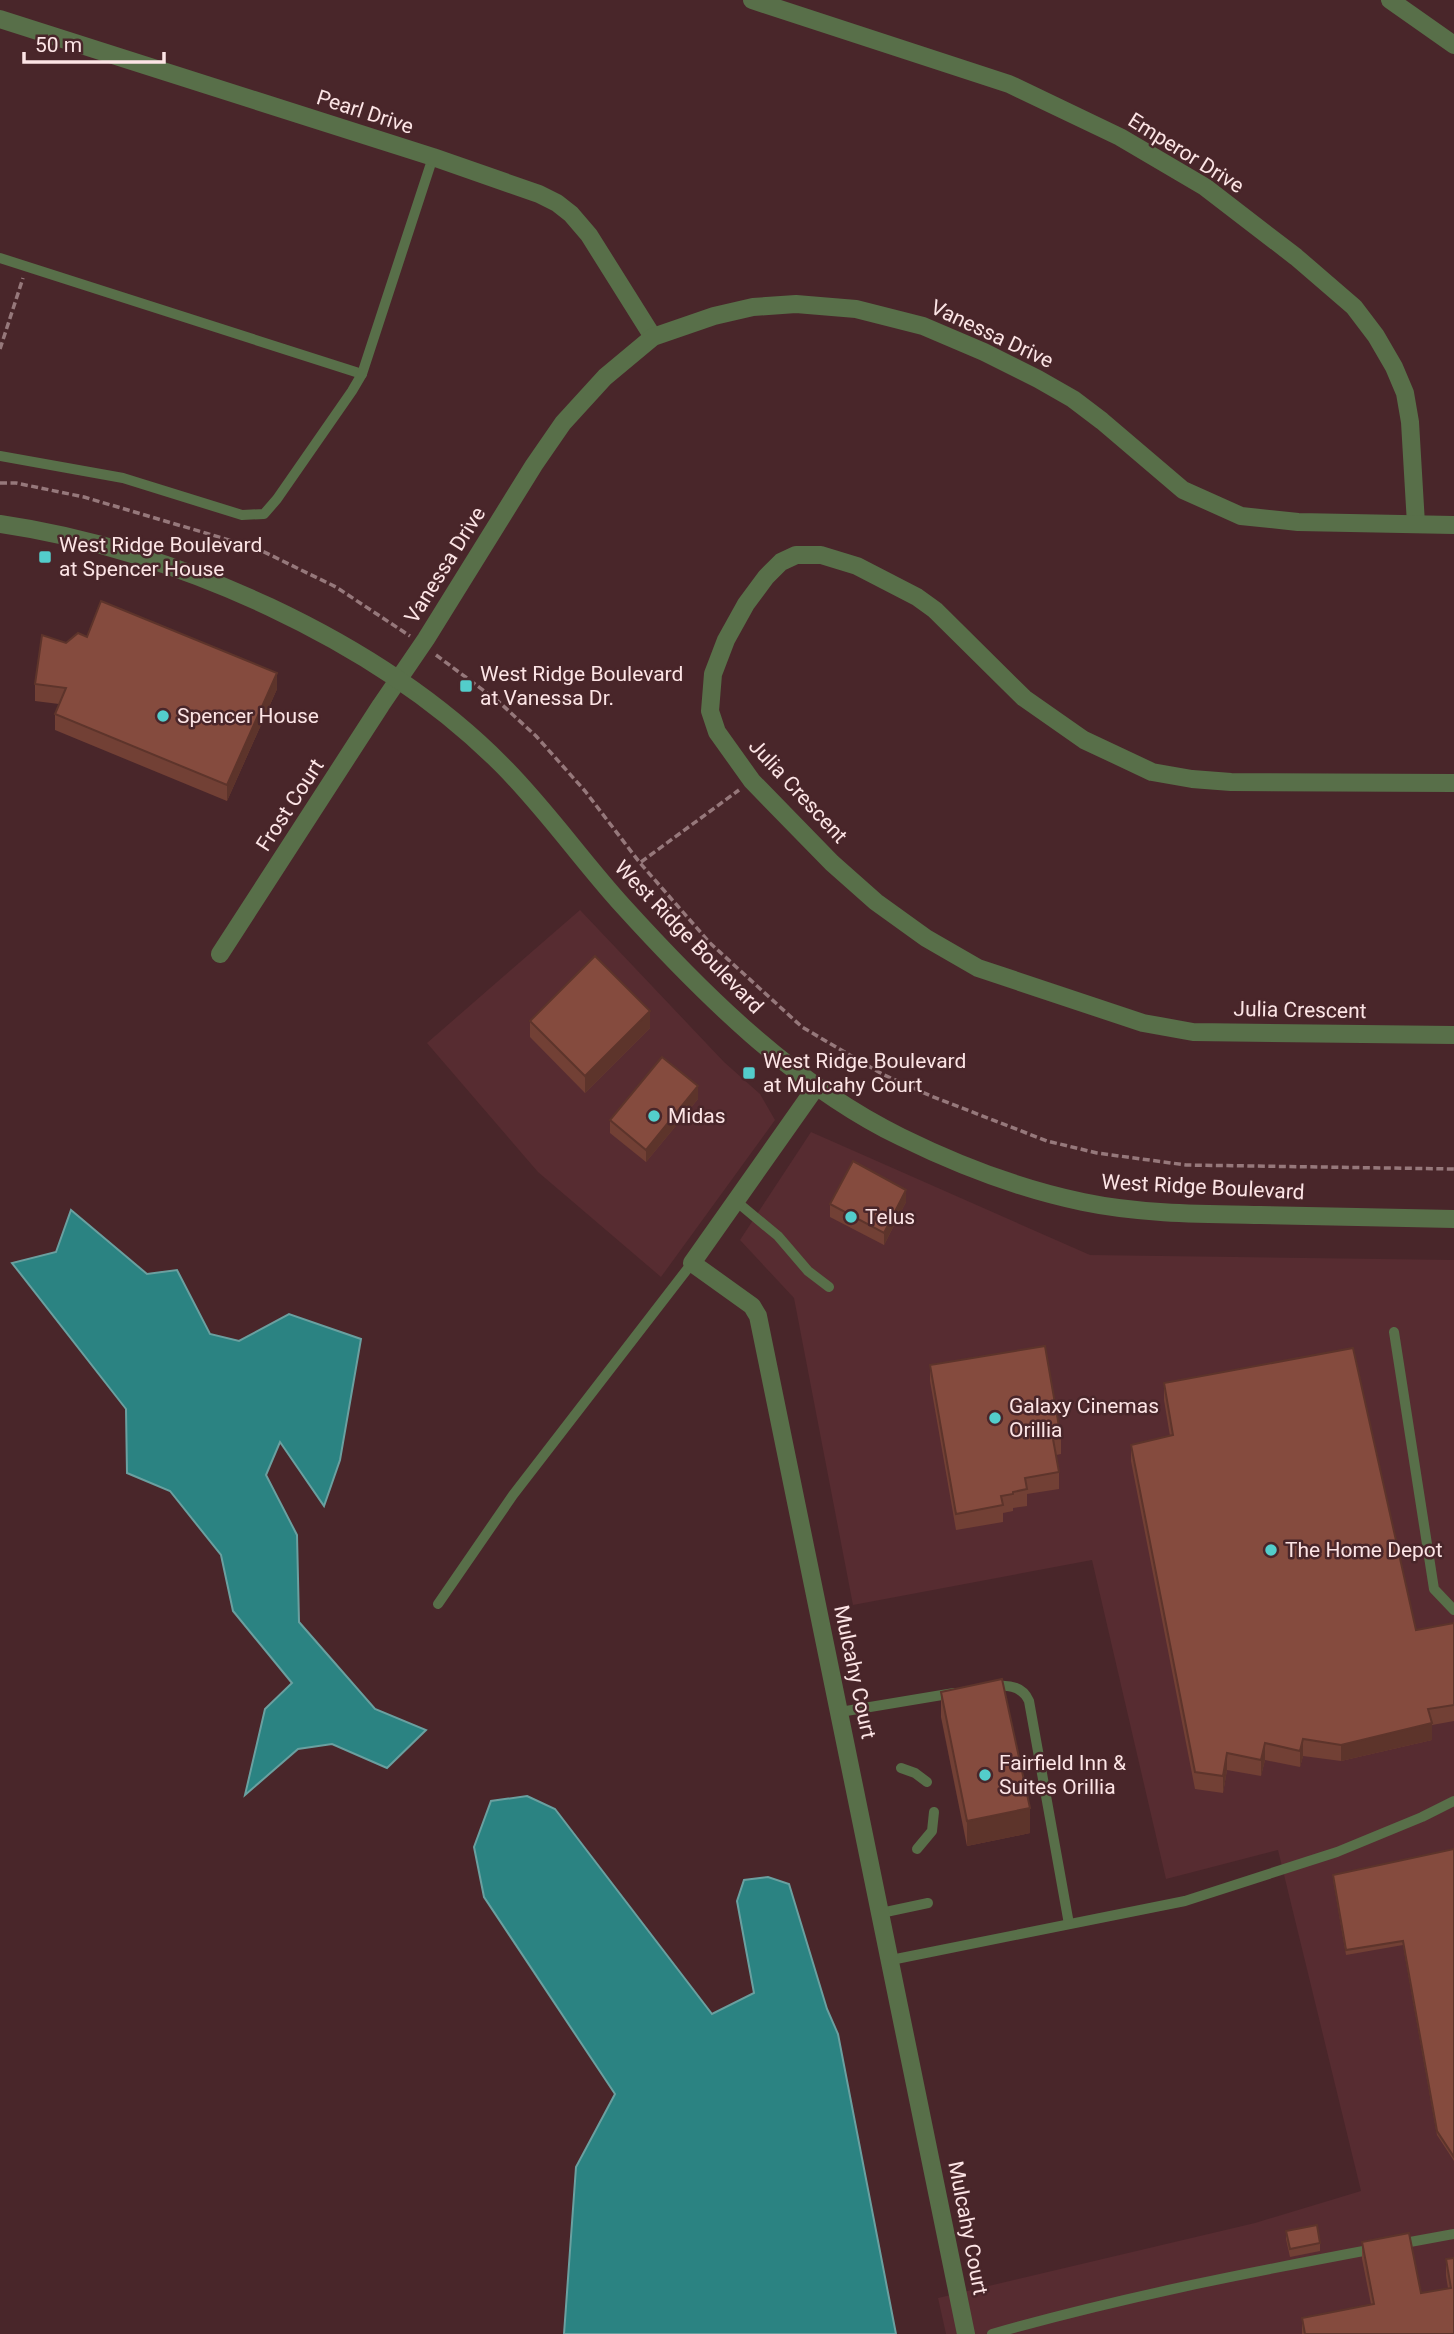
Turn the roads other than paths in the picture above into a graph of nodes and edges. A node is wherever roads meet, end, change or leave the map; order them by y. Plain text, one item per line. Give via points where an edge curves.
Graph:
1 (752, 0) edge
2 (1390, 0) edge
3 (0, 19) edge
4 (1454, 45) edge
5 (433, 157) junction
6 (0, 258) edge
7 (653, 337) junction
8 (362, 374) junction
9 (0, 456) edge
10 (0, 524) edge
11 (1416, 524) junction
12 (1454, 525) edge
13 (398, 680) junction
14 (1454, 783) edge
15 (220, 954) dead end
16 (1454, 1035) edge
17 (816, 1087) junction
18 (737, 1202) junction
19 (1454, 1219) edge
20 (692, 1263) junction
21 (829, 1287) dead end
22 (1394, 1332) dead end
23 (438, 1604) dead end
24 (1454, 1610) edge
25 (976, 1689) edge
26 (964, 1691) edge
27 (840, 1712) junction
28 (901, 1768) dead end
29 (927, 1782) dead end
30 (1454, 1801) edge
31 (934, 1812) dead end
32 (917, 1849) dead end
33 (928, 1903) dead end
34 (881, 1913) junction
35 (1069, 1924) junction
36 (891, 1959) junction
37 (1454, 2234) edge
38 (966, 2334) edge
39 (992, 2334) edge

1 - 11 street, Emperor Drive via 1021,90 1120,137 1205,187 1296,257 1354,307 1394,367 1410,422
2 - 4 street
3 - 5 street, Pearl Drive
5 - 7 street, Pearl Drive via 539,194 571,214
5 - 8 lane
6 - 8 lane
7 - 11 street, Vanessa Drive via 753,307 796,304 856,309 923,326 1038,379 1102,421 1184,490 1216,507 1273,521
7 - 13 street, Vanessa Drive via 605,377 563,423
8 - 9 lane via 277,499 258,516 123,478
10 - 13 street, West Ridge Boulevard via 95,542 196,577 271,608
11 - 12 street, Vanessa Drive
13 - 15 street, Frost Court
13 - 17 street, West Ridge Boulevard via 505,768 623,906 711,998
14 - 16 street, Julia Crescent via 1231,782 1152,772 1084,740 1024,698 917,597 858,566 821,555 796,555 766,577 746,604 713,674 710,711 717,732 752,780 876,902 978,968 1143,1023 1193,1032
17 - 18 street
17 - 19 street, West Ridge Boulevard via 898,1136 986,1174 1087,1203 1208,1214
18 - 20 street
18 - 21 lane
20 - 23 lane via 513,1495
20 - 27 street, Mulcahy Court via 752,1306 758,1317
22 - 24 lane via 1434,1589
25 - 35 lane via 1010,1686 1020,1689 1029,1701
26 - 27 lane
27 - 34 street, Mulcahy Court
28 - 29 lane
30 - 35 lane via 1337,1852 1185,1901
31 - 32 lane via 932,1831
33 - 34 lane
34 - 36 street, Mulcahy Court
35 - 36 lane
36 - 38 street, Mulcahy Court
37 - 39 lane via 1200,2283

